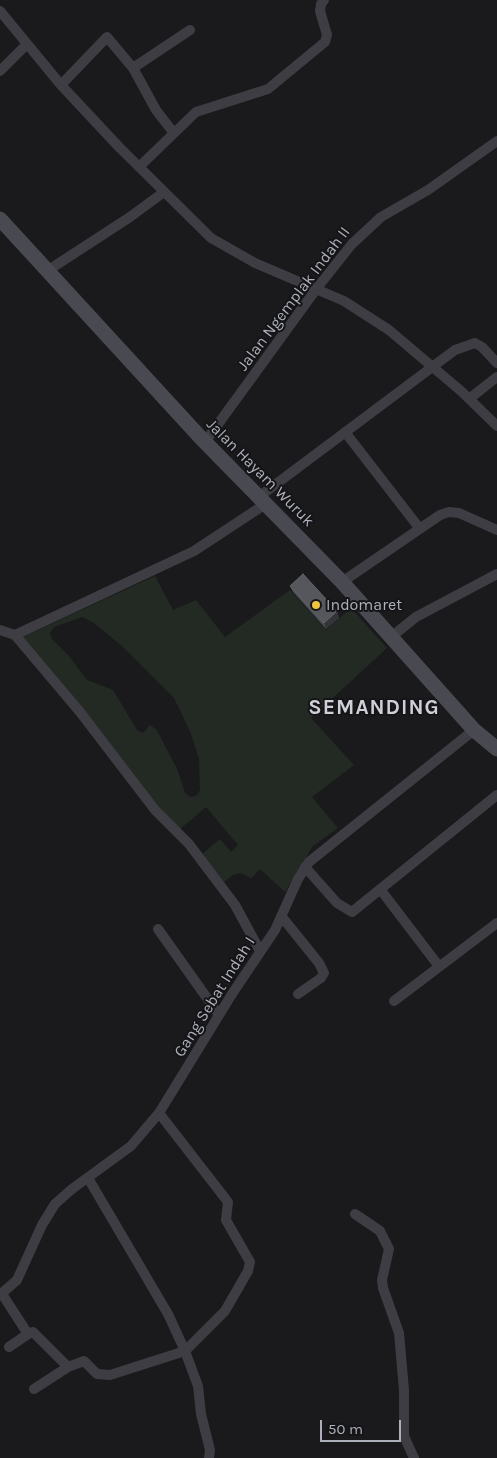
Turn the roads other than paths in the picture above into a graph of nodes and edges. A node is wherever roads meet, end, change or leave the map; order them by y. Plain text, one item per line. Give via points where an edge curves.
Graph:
1 (324, 0) edge
2 (0, 10) edge
3 (190, 30) dead end
4 (26, 45) junction
5 (133, 68) junction
6 (0, 70) edge
7 (61, 85) junction
8 (173, 132) junction
9 (497, 141) edge
10 (139, 167) junction
11 (164, 192) junction
12 (0, 220) edge
13 (48, 271) junction
14 (317, 288) junction
15 (497, 363) edge
16 (432, 366) junction
17 (497, 377) edge
18 (469, 399) junction
19 (497, 426) edge
20 (345, 432) junction
21 (205, 442) junction
22 (264, 499) junction
23 (420, 528) junction
24 (497, 530) edge
25 (497, 574) edge
26 (342, 582) junction
27 (0, 630) edge
28 (15, 635) junction
29 (391, 637) junction
30 (474, 730) junction
31 (497, 749) edge
32 (497, 795) edge
33 (305, 867) junction
34 (380, 890) junction
35 (282, 918) junction
36 (497, 923) edge
37 (158, 929) dead end
38 (260, 951) junction
39 (438, 965) junction
40 (298, 994) dead end
41 (394, 1001) dead end
42 (219, 1015) junction
43 (159, 1113) junction
44 (88, 1178) junction
45 (355, 1214) dead end
46 (1, 1295) edge
47 (28, 1334) junction
48 (9, 1347) dead end
49 (185, 1351) junction
50 (68, 1367) junction
51 (34, 1389) dead end
52 (209, 1458) edge
53 (414, 1458) edge

1 - 8 street via 320,11 326,38 268,89 196,112
2 - 4 street
3 - 5 street
4 - 6 street
4 - 7 street
5 - 7 street via 107,37
5 - 8 street via 156,110
7 - 10 street
8 - 10 street
9 - 14 street, Jalan Ngemplak Indah II via 428,190 381,216 352,244
10 - 11 street
11 - 13 street
11 - 14 street via 210,238 255,263
12 - 13 main road, Jalan Hayam Wuruk
13 - 21 main road, Jalan Hayam Wuruk
14 - 16 street via 344,300 389,330
14 - 21 street, Jalan Ngemplak Indah II
15 - 16 street via 475,343 455,350
16 - 18 street
16 - 20 street
17 - 18 street
18 - 19 street
20 - 22 street
20 - 23 street
21 - 22 main road, Jalan Hayam Wuruk
22 - 26 main road, Jalan Hayam Wuruk
22 - 28 street via 194,551
23 - 24 street via 440,515 459,512
23 - 26 street
25 - 29 street via 416,618
26 - 29 main road, Jalan Hayam Wuruk
27 - 28 street
28 - 38 street via 80,712 155,810 189,844 235,906
29 - 30 main road, Jalan Hayam Wuruk
30 - 31 main road, Jalan Hayam Wuruk
30 - 33 street, Gang Sebat Indah I
32 - 34 street
33 - 34 street via 337,903 352,912
33 - 35 street, Gang Sebat Indah I
34 - 39 street
35 - 38 street, Gang Sebat Indah I
35 - 40 street via 324,973
36 - 39 street
37 - 42 street
38 - 42 street, Gang Sebat Indah I
39 - 41 street
42 - 43 street, Gang Sebat Indah I
43 - 44 street, Gang Sebat Indah I via 132,1146
43 - 49 street via 228,1202 226,1220 250,1262 248,1272 226,1311
44 - 46 street, Gang Sebat Indah I via 65,1194 50,1211 17,1280
44 - 49 street via 168,1314
45 - 53 street via 380,1231 389,1249 382,1280 399,1333 404,1436
46 - 47 street
47 - 48 street
47 - 50 street via 33,1332
49 - 50 street via 110,1375 97,1374 84,1361
49 - 52 street via 198,1386
50 - 51 street

